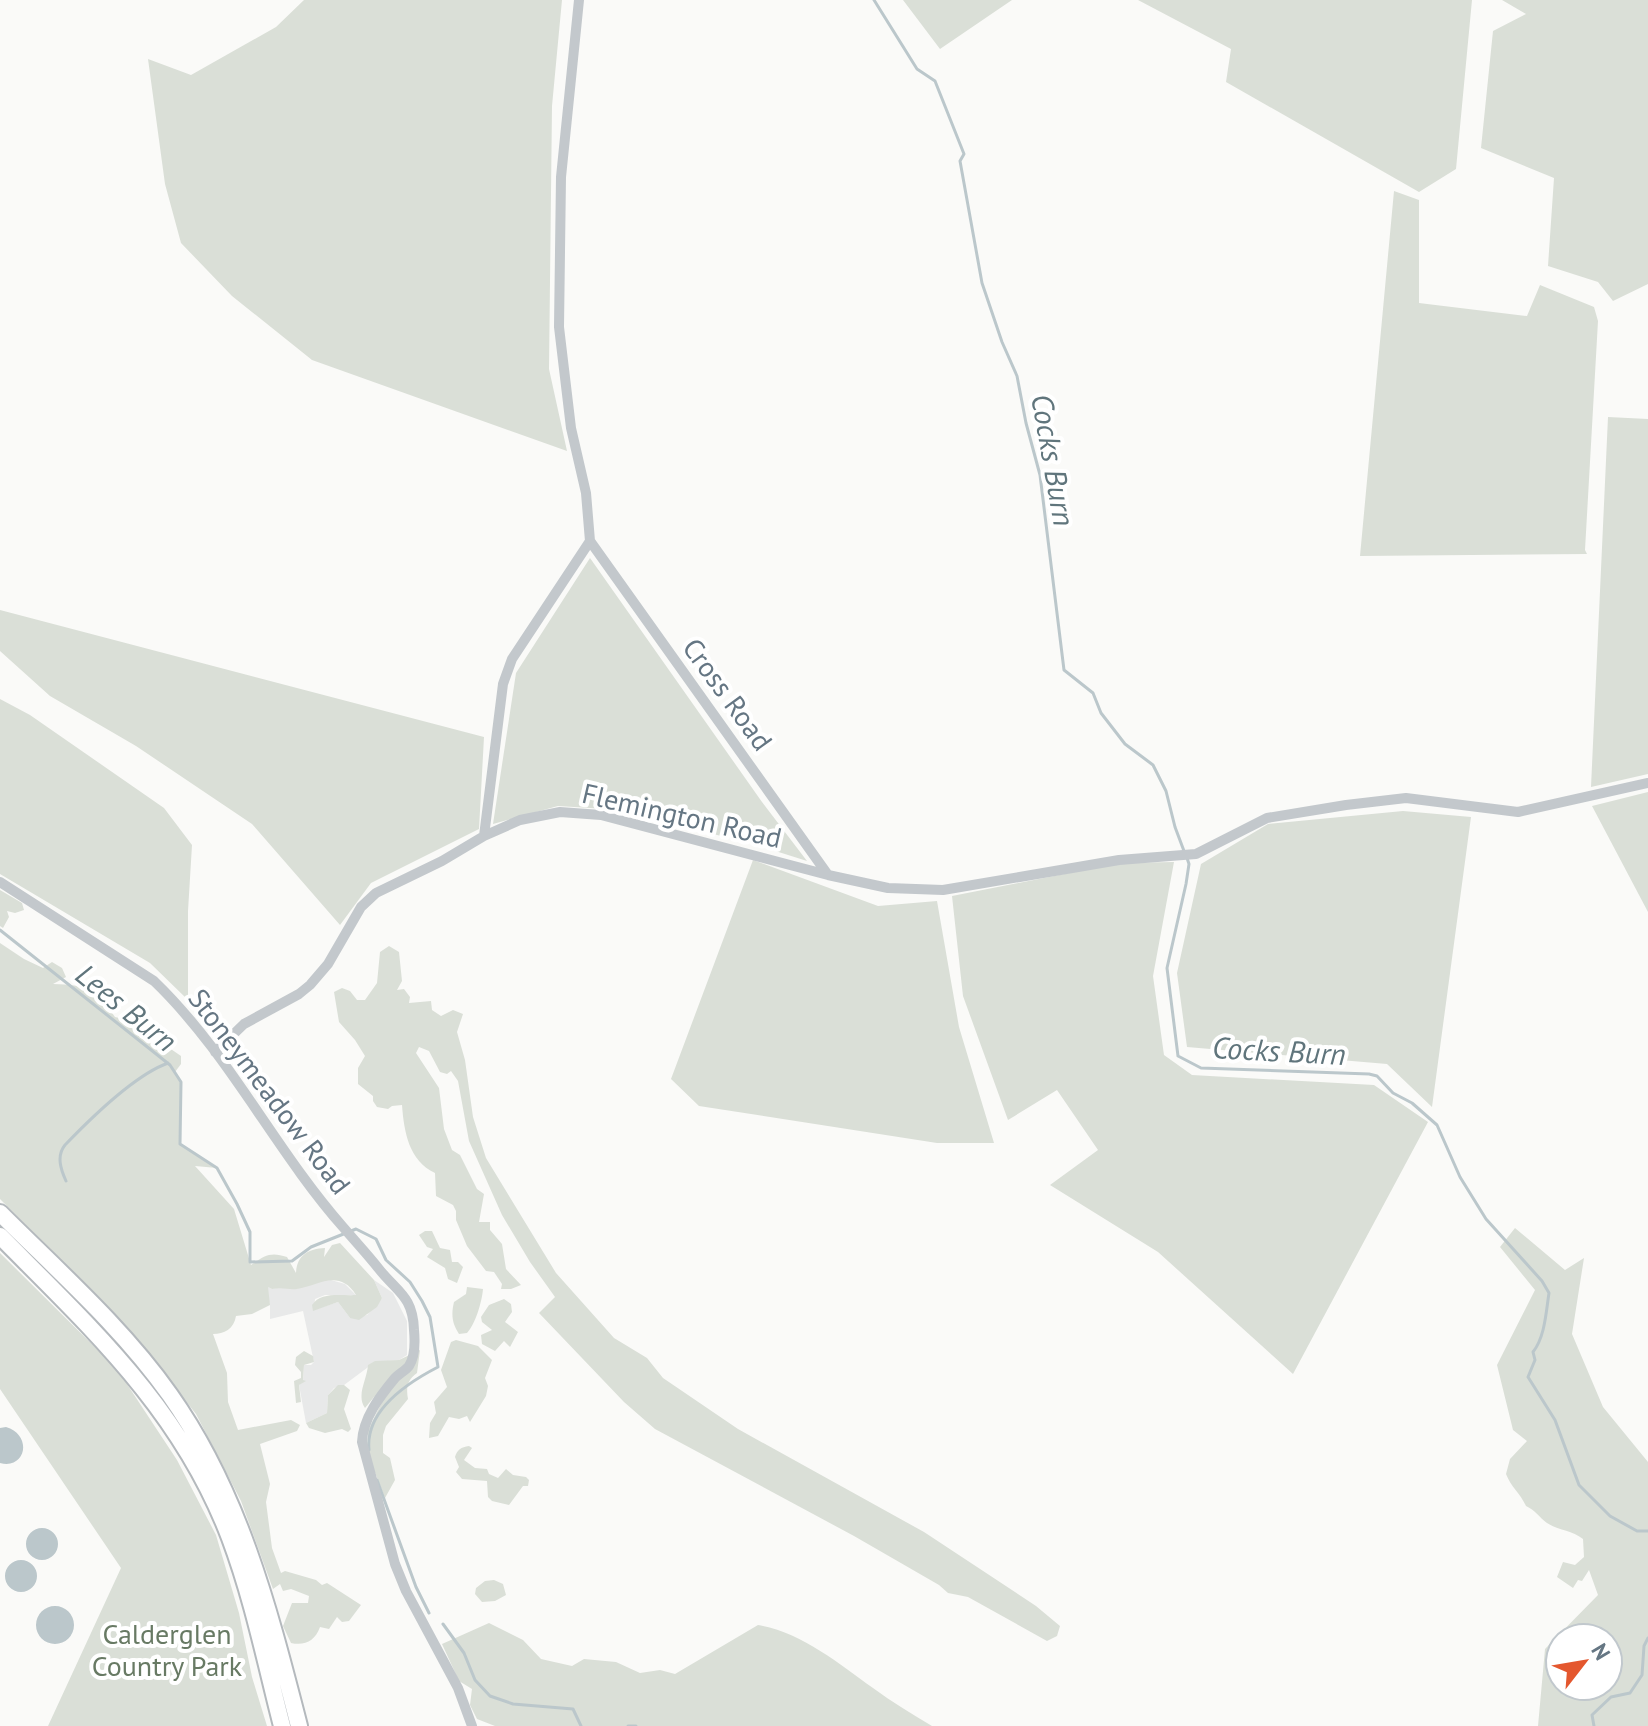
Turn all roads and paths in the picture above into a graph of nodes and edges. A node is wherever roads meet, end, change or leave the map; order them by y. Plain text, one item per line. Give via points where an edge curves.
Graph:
1 (579, 0) edge
2 (590, 541) junction
3 (1648, 783) edge
4 (484, 836) junction
5 (828, 875) junction
6 (0, 882) edge
7 (215, 1052) junction
8 (0, 1213) edge
9 (0, 1236) edge
10 (282, 1726) edge
11 (299, 1726) edge
12 (472, 1726) edge

1 - 2 street via 561,177 559,327
2 - 4 street via 512,659 503,684
2 - 5 street, Cross Road
3 - 5 street, Flemington Road via 1518,812 1406,798 1346,805 1267,818 1196,854 1119,860 943,890 888,888
4 - 5 street, Flemington Road via 520,820 560,812 601,815
4 - 7 street, Flemington Road via 376,893 361,907 310,985 244,1024
6 - 7 street, Stoneymeadow Road via 154,981
7 - 12 street, Stoneymeadow Road via 277,1143 407,1300 414,1348 408,1366 367,1418 364,1454 395,1564
8 - 11 highway via 134,1350 201,1444 253,1559
9 - 10 highway via 126,1366 168,1420 202,1477 241,1572

